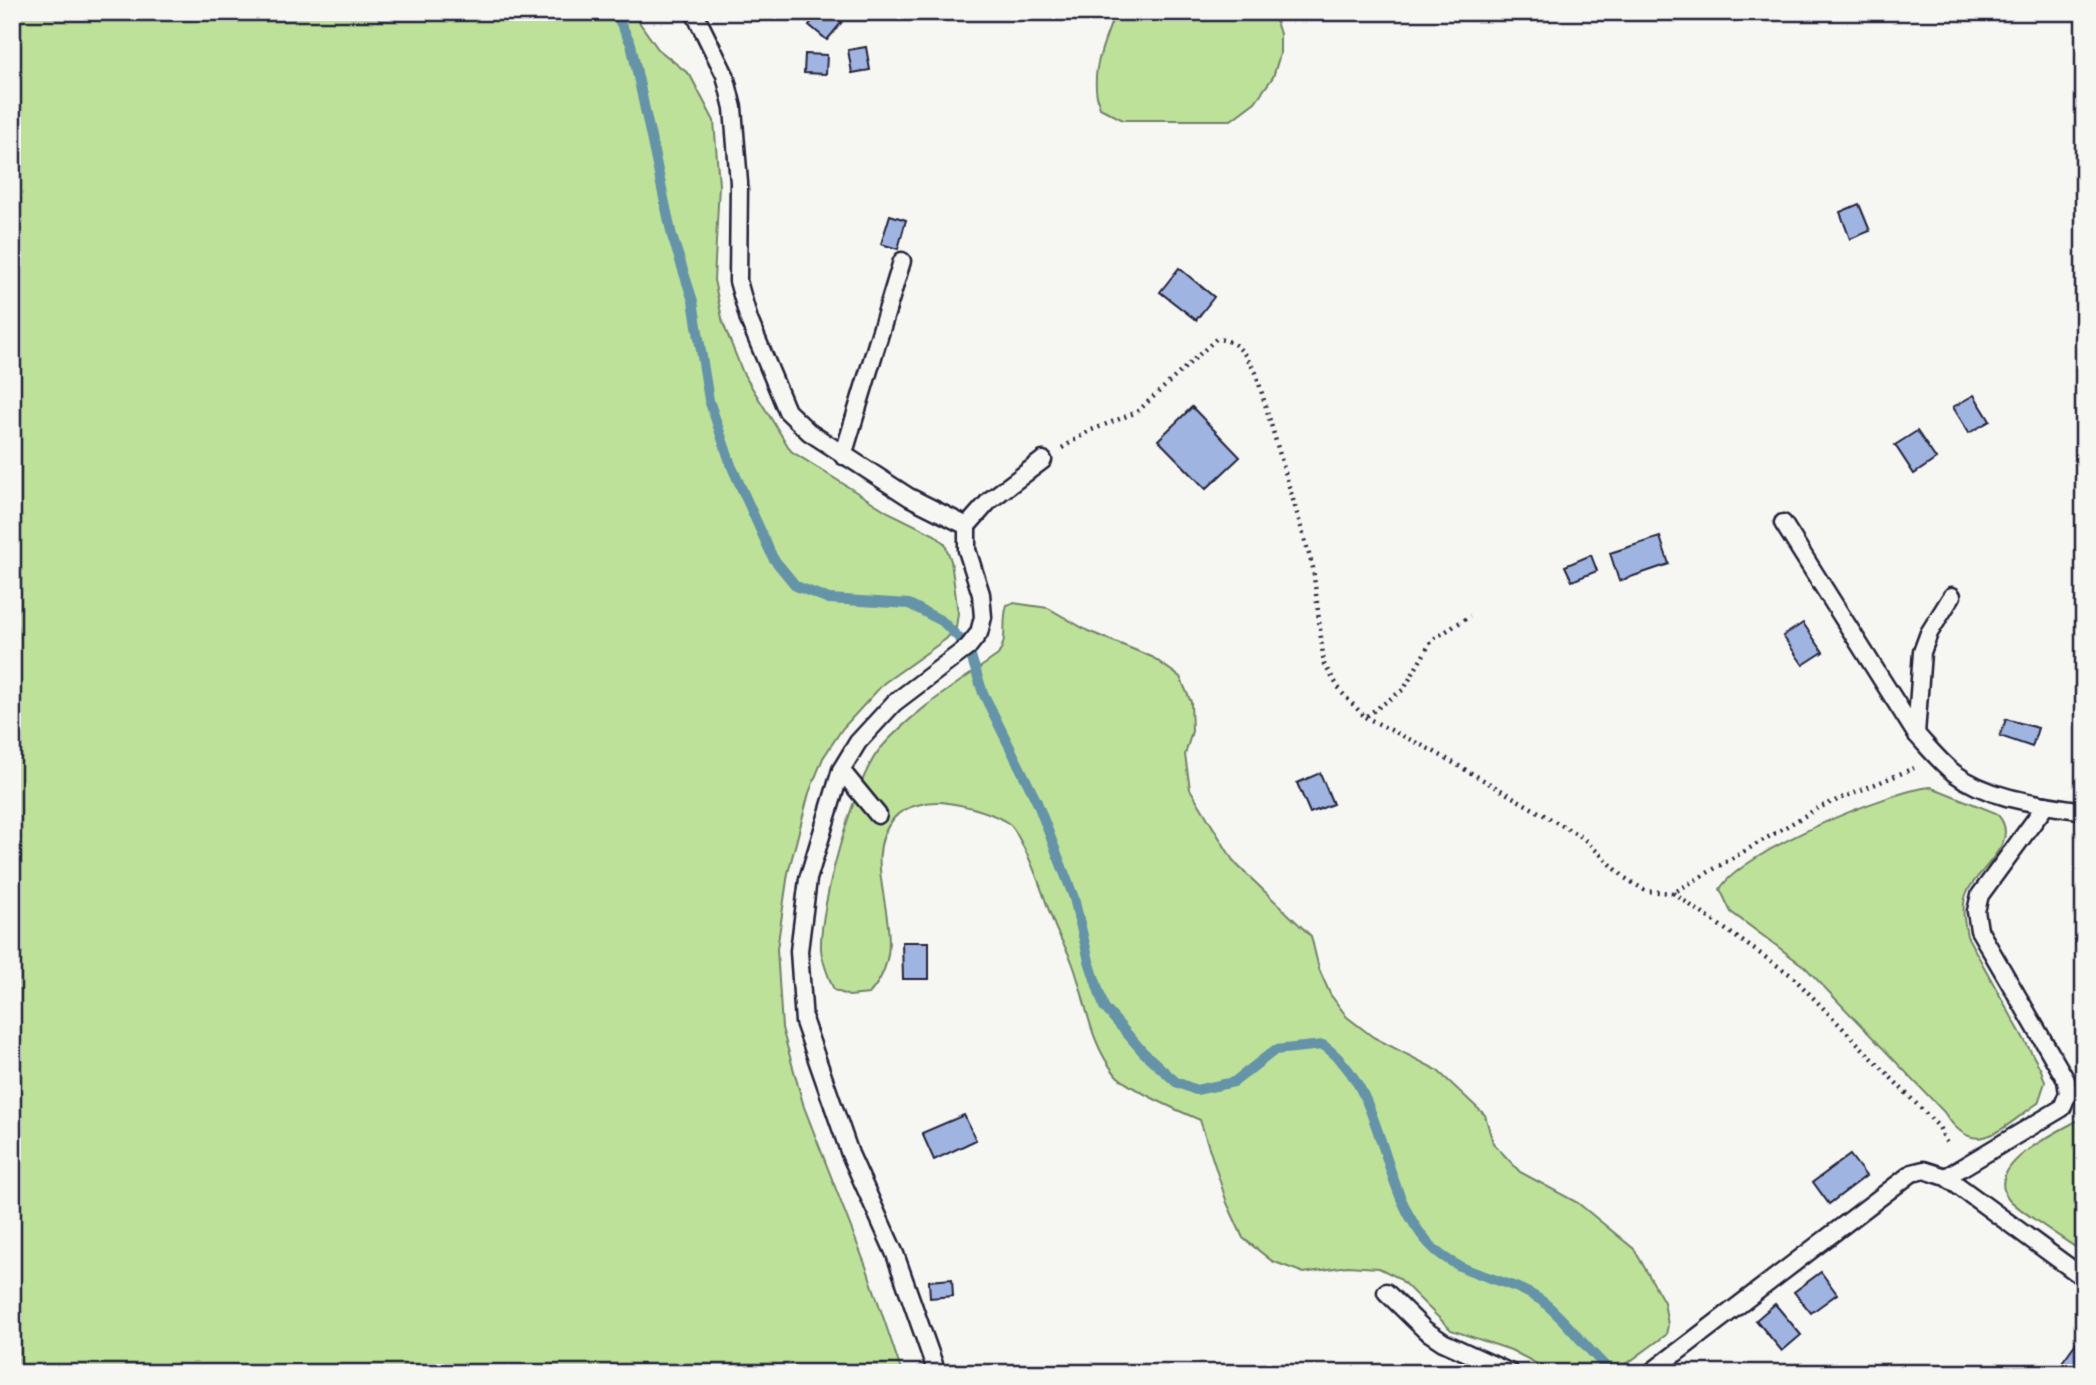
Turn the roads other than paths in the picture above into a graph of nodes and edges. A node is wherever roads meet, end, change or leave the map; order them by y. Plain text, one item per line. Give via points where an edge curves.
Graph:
1 (694, 12) edge
2 (902, 261) dead end
3 (843, 456) junction
4 (1043, 460) road end
5 (1783, 523) dead end
6 (967, 526) junction
7 (1952, 596) dead end
8 (1916, 734) junction
9 (841, 770) junction
10 (2046, 805) junction
11 (2084, 811) edge
12 (878, 815) dead end
13 (1946, 1177) junction
14 (2084, 1278) edge
15 (1386, 1292) dead end
16 (937, 1373) edge
17 (1511, 1373) edge
18 (1650, 1373) edge

1 - 3 lane via 725,75 733,108 739,183 738,281 748,320 787,411
2 - 3 lane
3 - 6 lane
4 - 6 lane via 990,500
5 - 8 lane
6 - 9 lane via 967,550 981,594 979,633 968,647 894,704 858,742
7 - 8 lane via 1922,652
8 - 10 lane via 1954,773 1977,786 2011,799
9 - 12 lane
9 - 16 lane via 808,879 799,951 804,1022 850,1154 895,1254
10 - 11 lane
10 - 13 lane via 1980,895 1976,911 1979,930 2066,1080 2068,1093 2063,1108
13 - 14 lane
13 - 18 lane via 1924,1170 1913,1173
15 - 17 lane via 1443,1342

